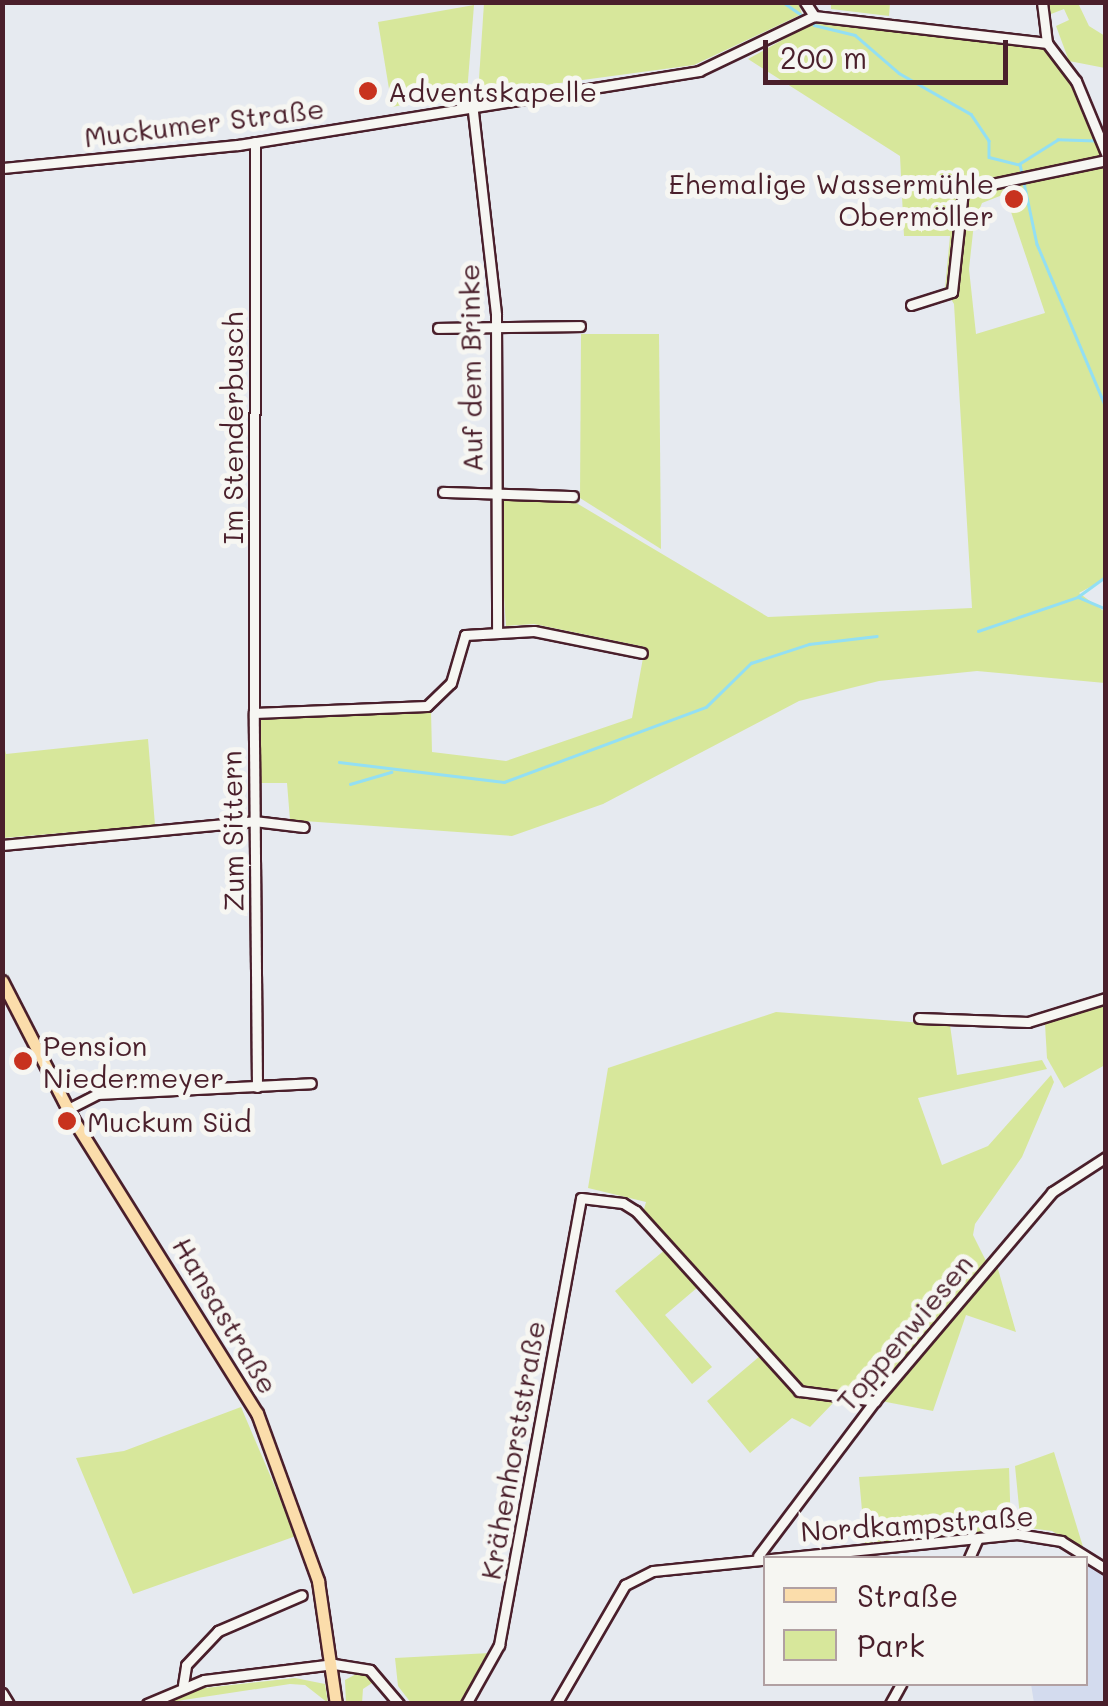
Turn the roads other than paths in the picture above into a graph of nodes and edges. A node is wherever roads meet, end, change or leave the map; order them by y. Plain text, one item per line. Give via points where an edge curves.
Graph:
1 (805, 2) edge
2 (1042, 2) edge
3 (814, 16) junction
4 (1047, 42) junction
5 (472, 103) junction
6 (254, 142) junction
7 (1105, 149) edge
8 (2, 168) edge
9 (911, 305) dead end
10 (494, 324) junction
11 (580, 326) dead end
12 (438, 328) dead end
13 (443, 492) dead end
14 (496, 493) junction
15 (573, 496) dead end
16 (498, 632) junction
17 (642, 653) dead end
18 (254, 713) junction
19 (254, 821) junction
20 (304, 827) dead end
21 (2, 845) edge
22 (2, 980) edge
23 (1106, 998) edge
24 (8, 1007) edge
25 (919, 1018) dead end
26 (312, 1083) dead end
27 (257, 1087) junction
28 (68, 1109) junction
29 (1106, 1157) edge
30 (875, 1402) junction
31 (977, 1540) junction
32 (758, 1556) junction
33 (970, 1556) edge
34 (1080, 1556) edge
35 (302, 1594) dead end
36 (334, 1664) junction
37 (183, 1685) junction
38 (2, 1692) edge
39 (8, 1704) edge
40 (147, 1704) edge
41 (336, 1704) edge
42 (399, 1704) edge
43 (466, 1704) edge
44 (556, 1704) edge

1 - 3 street
2 - 4 street
3 - 4 street
3 - 5 street, Muckumer Straße via 698,71
4 - 7 street via 1064,59
5 - 6 street, Muckumer Straße
5 - 10 street, Auf dem Brinke
6 - 8 street, Muckumer Straße
6 - 18 street, Im Stenderbusch
7 - 9 street via 962,190 952,292
10 - 11 street
10 - 12 street
10 - 14 street, Auf dem Brinke
13 - 14 street
14 - 15 street
14 - 16 street, Auf dem Brinke
16 - 17 street, Zum Sittern via 534,631
16 - 18 street, Zum Sittern via 460,638 452,683 427,706
18 - 19 street, Zum Sittern
19 - 20 street
19 - 21 street
19 - 27 street, Zum Sittern
22 - 24 main road, Hansastraße
23 - 25 street via 1028,1022
24 - 28 main road, Hansastraße
26 - 27 street
27 - 28 street via 98,1094
28 - 36 main road, Hansastraße via 257,1414 318,1581
29 - 30 street, Toppenwiesen via 1052,1192
30 - 32 street, Toppenwiesen
30 - 43 street, Krähenhorststraße via 799,1392 636,1211 624,1203 581,1198 499,1645
31 - 32 street, Nordkampstraße
31 - 33 street
31 - 34 street, Nordkampstraße via 1044,1536
32 - 44 street, Nordkampstraße via 633,1578
35 - 37 street via 218,1631 186,1665
36 - 37 street
36 - 41 main road, Hansastraße
36 - 42 street via 370,1670
37 - 40 street
38 - 39 street

